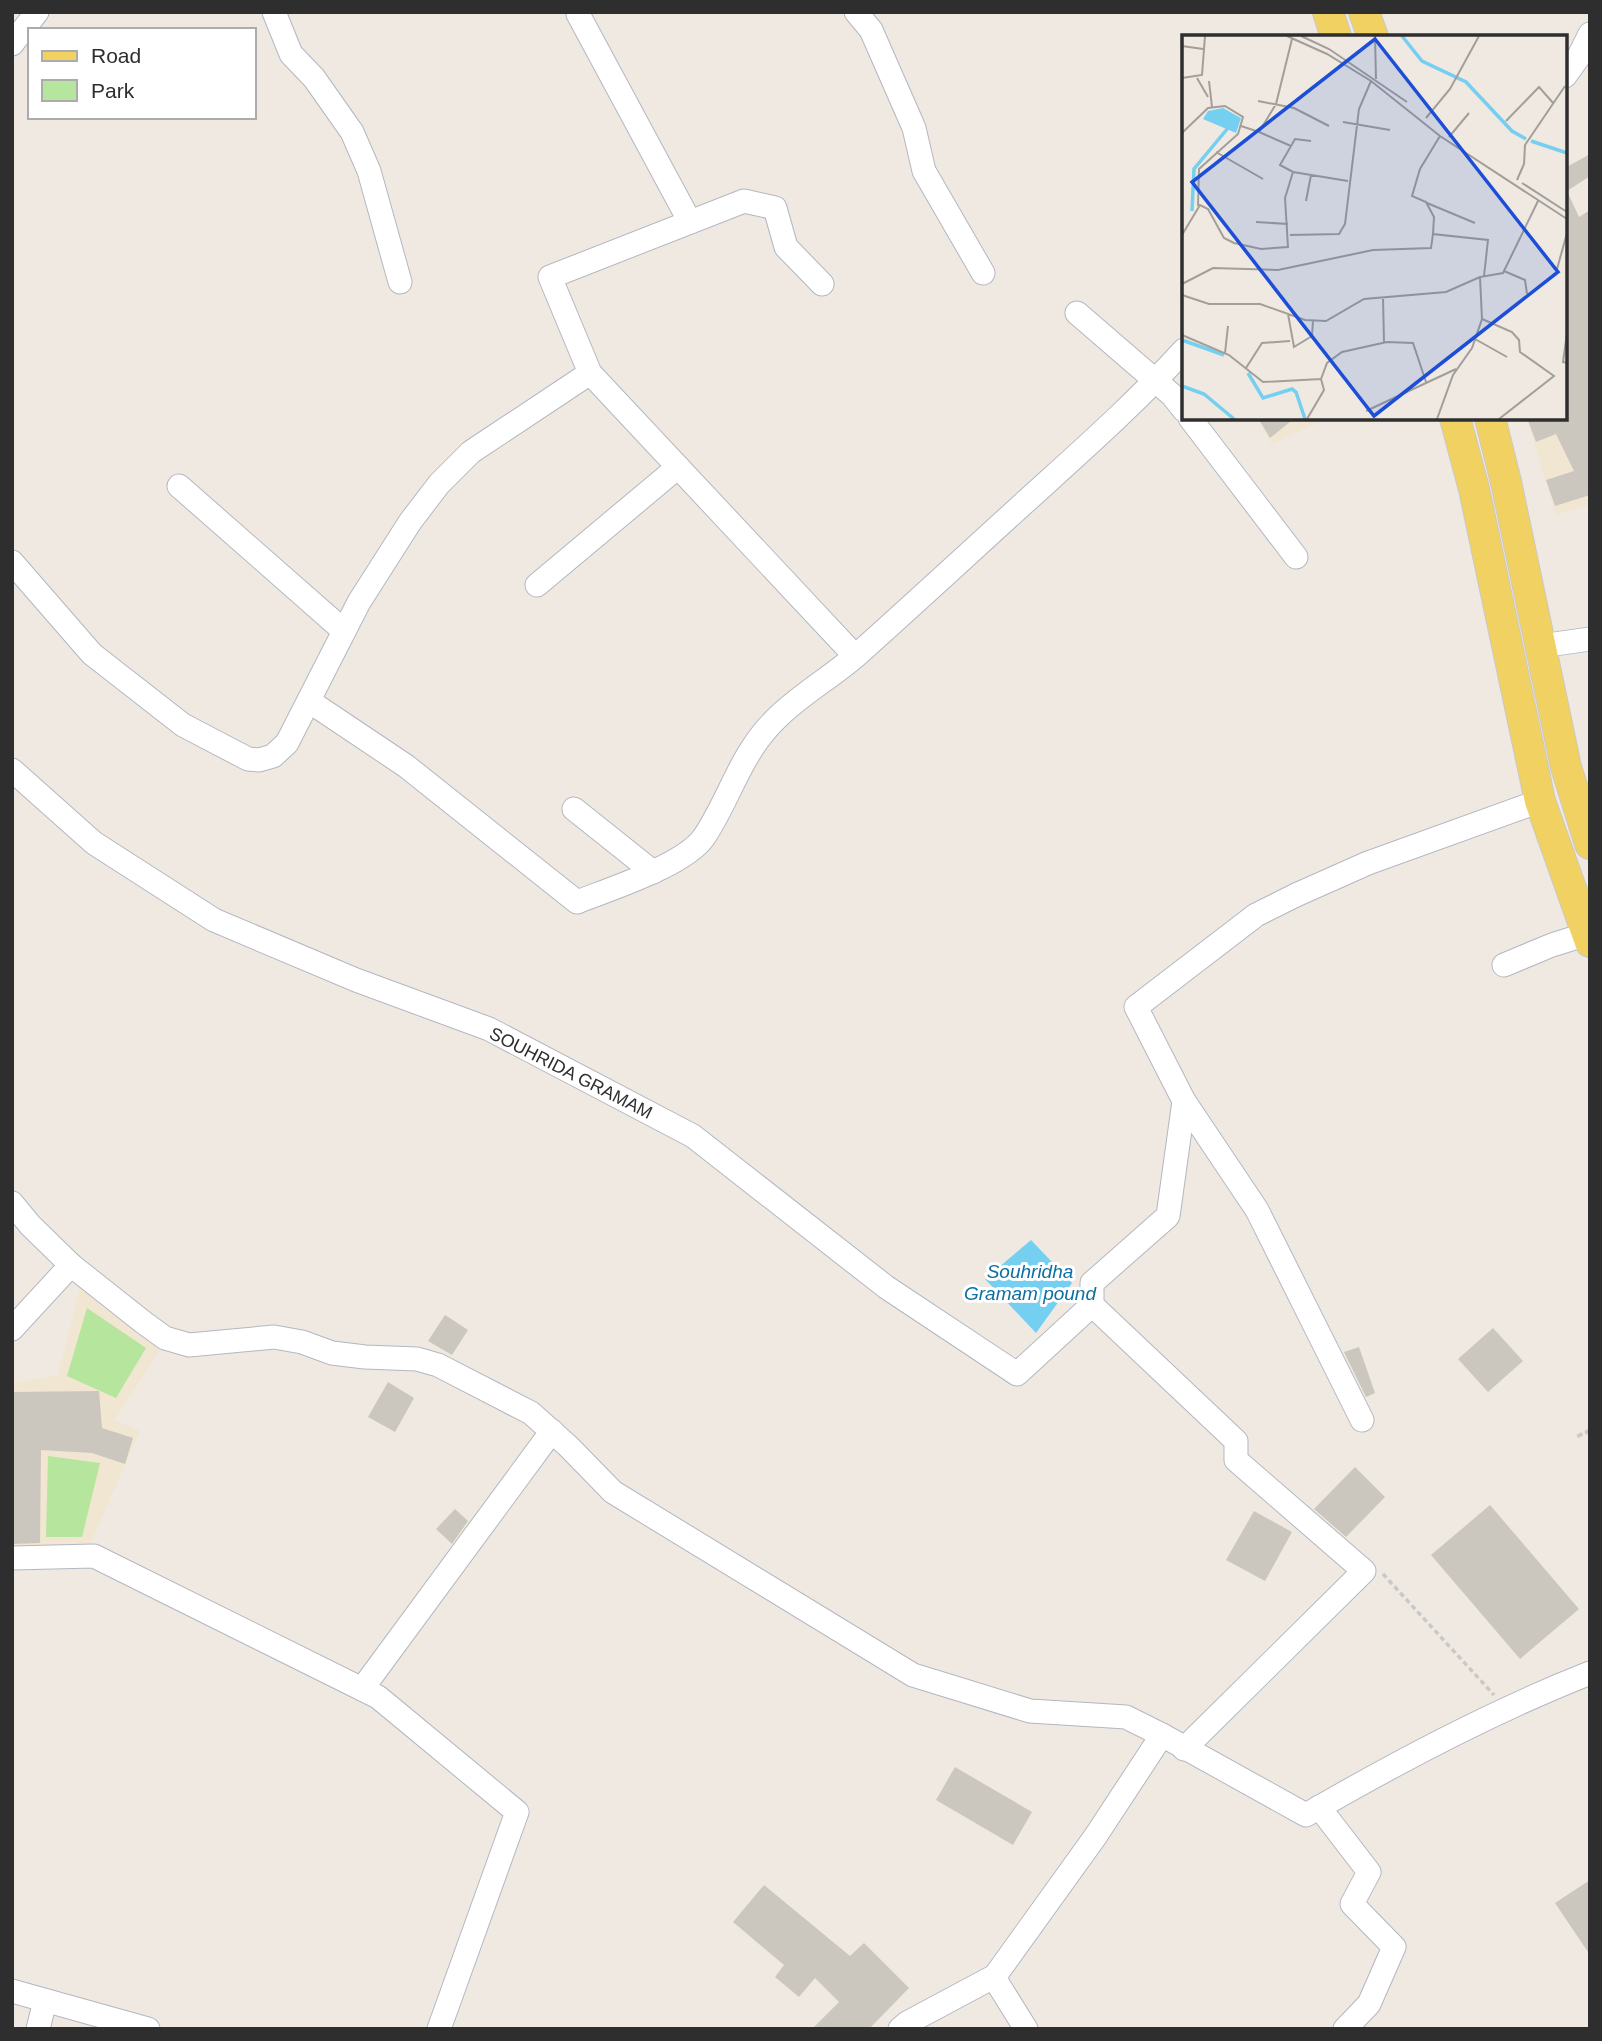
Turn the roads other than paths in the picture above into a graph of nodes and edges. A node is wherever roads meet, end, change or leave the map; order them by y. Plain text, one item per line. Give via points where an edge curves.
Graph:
1 (37, 12) edge
2 (274, 12) edge
3 (856, 12) edge
4 (1328, 12) edge
5 (1364, 12) edge
6 (579, 13) edge
7 (1590, 34) edge
8 (1335, 35) edge
9 (1372, 35) edge
10 (12, 44) edge
11 (1567, 73) edge
12 (690, 222) junction
13 (983, 274) dead end
14 (400, 282) dead end
15 (822, 284) dead end
16 (1077, 313) dead end
17 (1182, 352) edge
18 (590, 373) junction
19 (1156, 381) junction
20 (1182, 408) edge
21 (1192, 420) edge
22 (1456, 420) edge
23 (1490, 420) edge
24 (678, 467) junction
25 (178, 486) dead end
26 (1296, 558) dead end
27 (12, 562) edge
28 (537, 585) dead end
29 (344, 631) junction
30 (1590, 639) edge
31 (1541, 646) junction
32 (855, 656) junction
33 (309, 701) junction
34 (12, 770) edge
35 (1540, 801) junction
36 (574, 809) dead end
37 (1590, 844) edge
38 (653, 872) junction
39 (1588, 938) edge
40 (1504, 965) dead end
41 (1184, 1101) junction
42 (12, 1203) edge
43 (71, 1265) junction
44 (1092, 1305) junction
45 (12, 1329) edge
46 (1362, 1420) dead end
47 (552, 1432) junction
48 (12, 1558) edge
49 (1590, 1673) edge
50 (362, 1689) junction
51 (1162, 1735) junction
52 (1184, 1749) junction
53 (1319, 1807) junction
54 (996, 1976) junction
55 (12, 1991) edge
56 (45, 2001) junction
57 (38, 2029) edge
58 (148, 2029) edge
59 (439, 2029) edge
60 (900, 2029) edge
61 (1026, 2029) edge
62 (1345, 2029) edge

1 - 10 street
2 - 14 street via 291,54 352,132 369,171
3 - 13 street via 871,30 914,128 924,172
4 - 8 main road
5 - 9 main road
6 - 12 street
7 - 11 street
12 - 15 street via 744,201 775,208 786,247
12 - 18 street via 550,277
16 - 19 street
17 - 19 street
18 - 24 street
18 - 29 street via 471,452 439,484 410,522
19 - 20 street
19 - 32 street
21 - 26 street
22 - 35 main road
23 - 31 main road
24 - 28 street
24 - 32 street
25 - 29 street
27 - 33 street via 92,654 183,725 248,759 273,756 287,743
29 - 33 street
30 - 31 street
31 - 37 main road via 1566,767
32 - 38 street via 779,716 760,737 703,840
33 - 38 street via 405,766 578,902
34 - 44 street, SOUHRIDA GRAMAM via 94,843 214,920 489,1029 693,1136 886,1287 1017,1374
35 - 39 main road
35 - 41 street via 1368,863 1256,915 1136,1007
36 - 38 street
39 - 40 street via 1552,945
41 - 44 street via 1168,1216 1092,1283
41 - 46 street via 1257,1210
42 - 43 street
43 - 45 street
43 - 47 street via 165,1338 188,1345 274,1337 331,1353 417,1359 438,1365 531,1413
44 - 52 street via 1236,1441 1236,1460 1364,1571
47 - 50 street
47 - 51 street via 613,1492 913,1675 1030,1711 1126,1717
48 - 50 street via 94,1556
49 - 53 street via 1507,1709
50 - 59 street via 378,1697 517,1812
51 - 52 street
51 - 54 street
52 - 53 street via 1306,1815
53 - 62 street via 1369,1872 1352,1904 1394,1947 1369,2004
54 - 60 street
54 - 61 street
55 - 56 street
56 - 57 street
56 - 58 street

